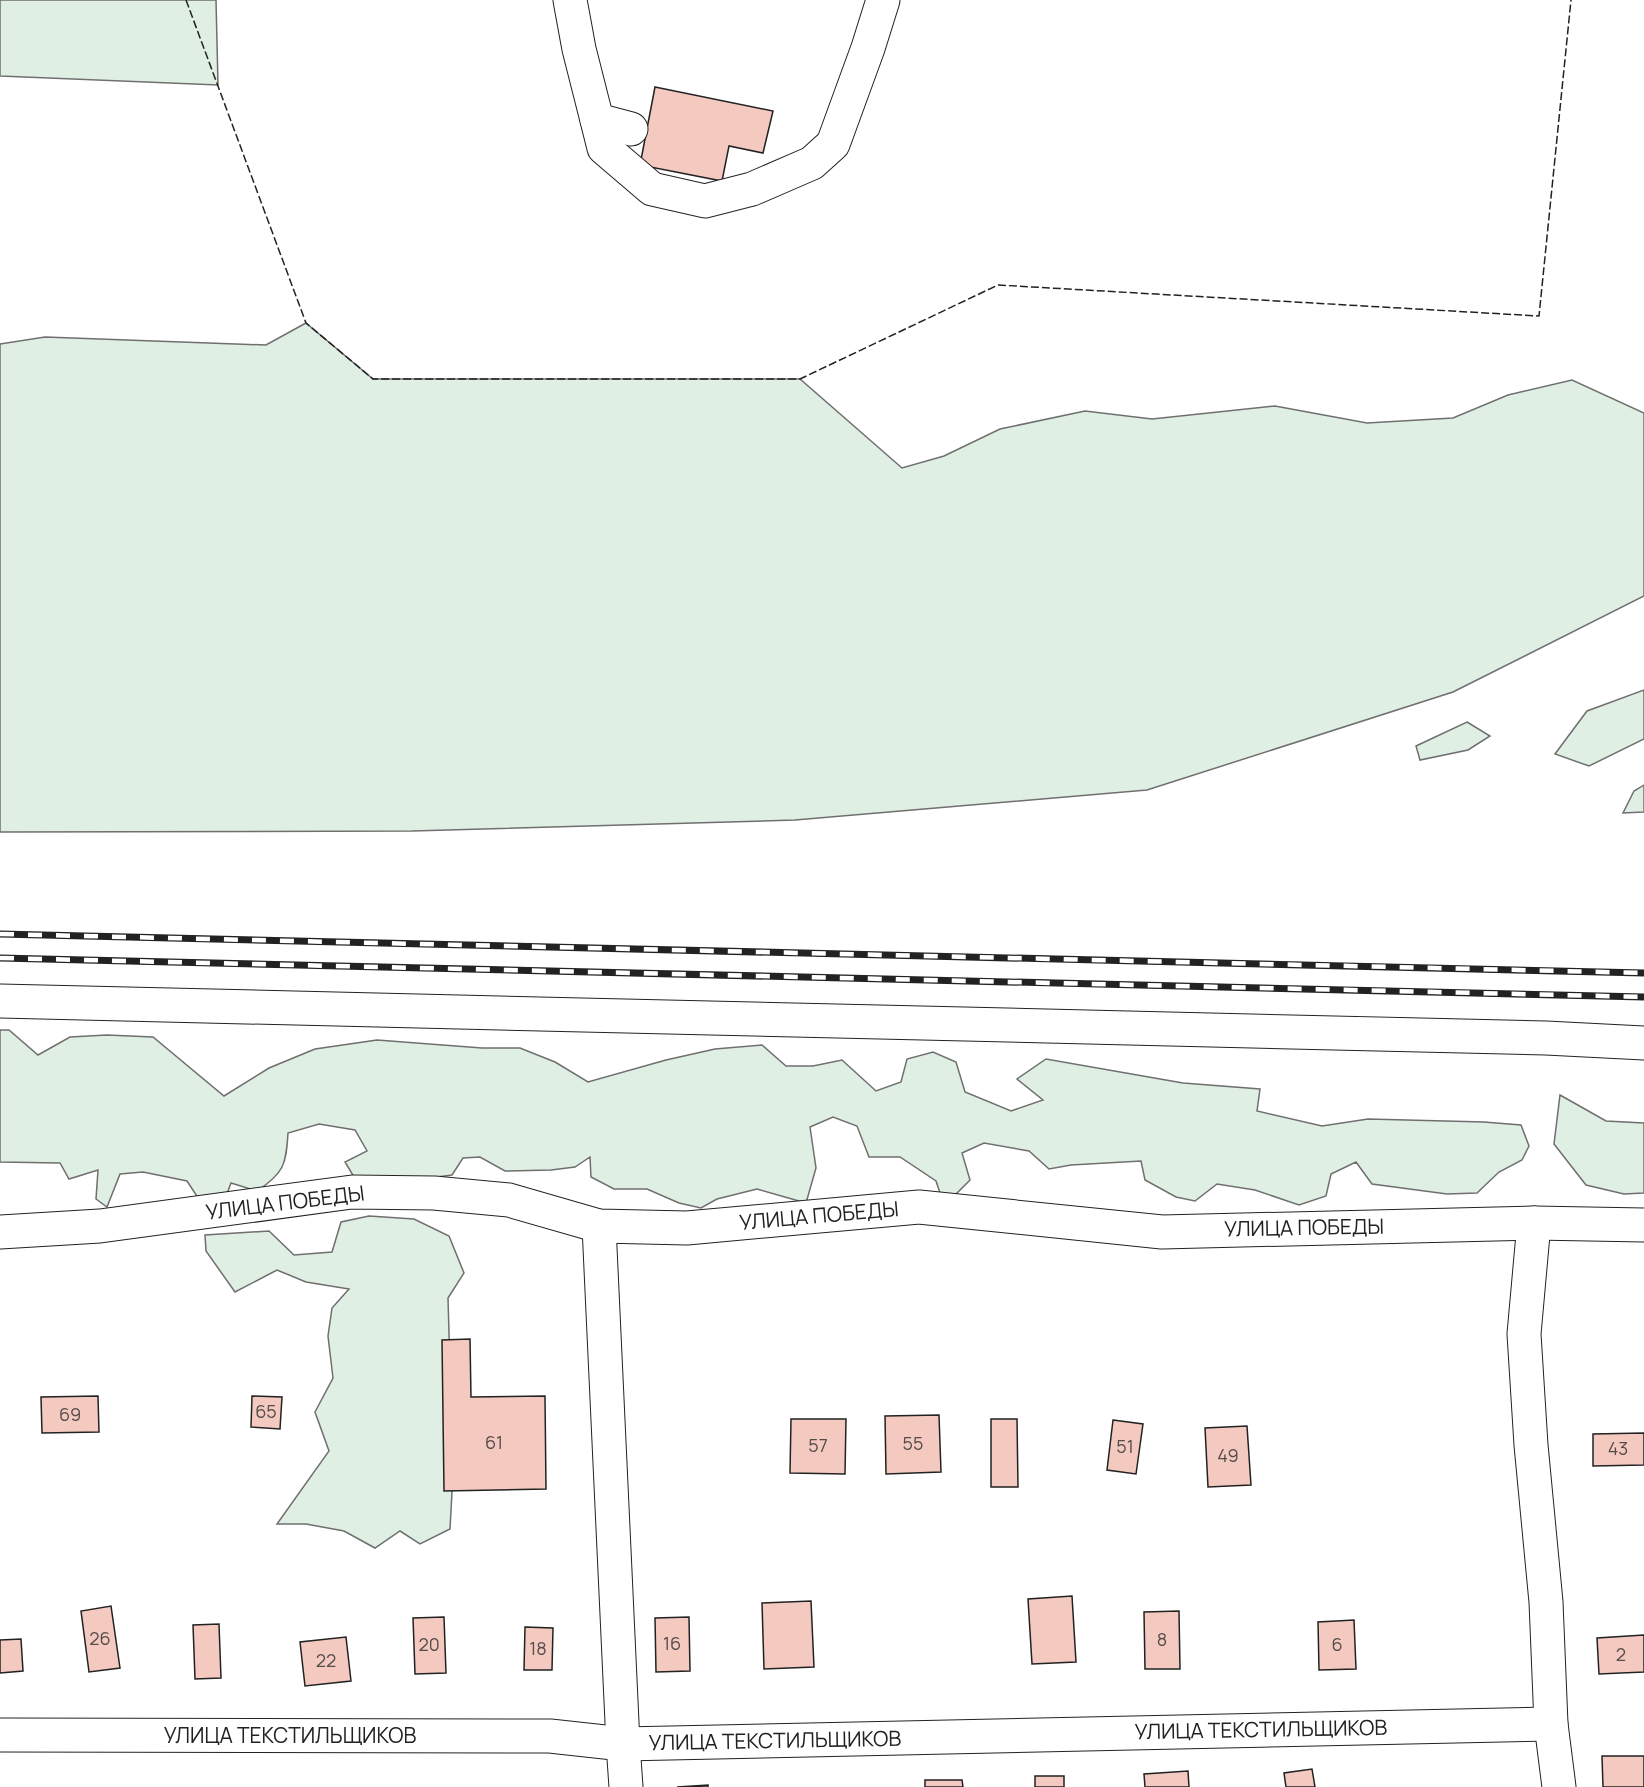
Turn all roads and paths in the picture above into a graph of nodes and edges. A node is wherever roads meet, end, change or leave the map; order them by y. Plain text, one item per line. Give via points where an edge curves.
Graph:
1 (570, 0) edge
2 (883, 0) edge
3 (597, 120) junction
4 (631, 129) dead end
5 (0, 1001) edge
6 (1644, 1043) edge
7 (1534, 1223) junction
8 (1644, 1225) edge
9 (599, 1226) junction
10 (0, 1232) edge
11 (1551, 1724) junction
12 (0, 1735) edge
13 (623, 1744) junction
14 (626, 1787) edge
15 (1559, 1787) edge

1 - 3 street
2 - 3 street via 833,144 812,163 752,189 705,201 652,189 604,148
3 - 4 street
5 - 6 street
7 - 8 street, УЛИЦА ПОБЕДЫ
7 - 9 street, УЛИЦА ПОБЕДЫ via 1162,1232 919,1207 687,1228
7 - 11 street via 1524,1334 1546,1602
9 - 10 street, УЛИЦА ПОБЕДЫ via 509,1200 434,1193 352,1192 100,1226
9 - 13 street
11 - 13 street, УЛИЦА ТЕКСТИЛЬЩИКОВ
11 - 15 street
12 - 13 street, УЛИЦА ТЕКСТИЛЬЩИКОВ via 550,1736
13 - 14 street

